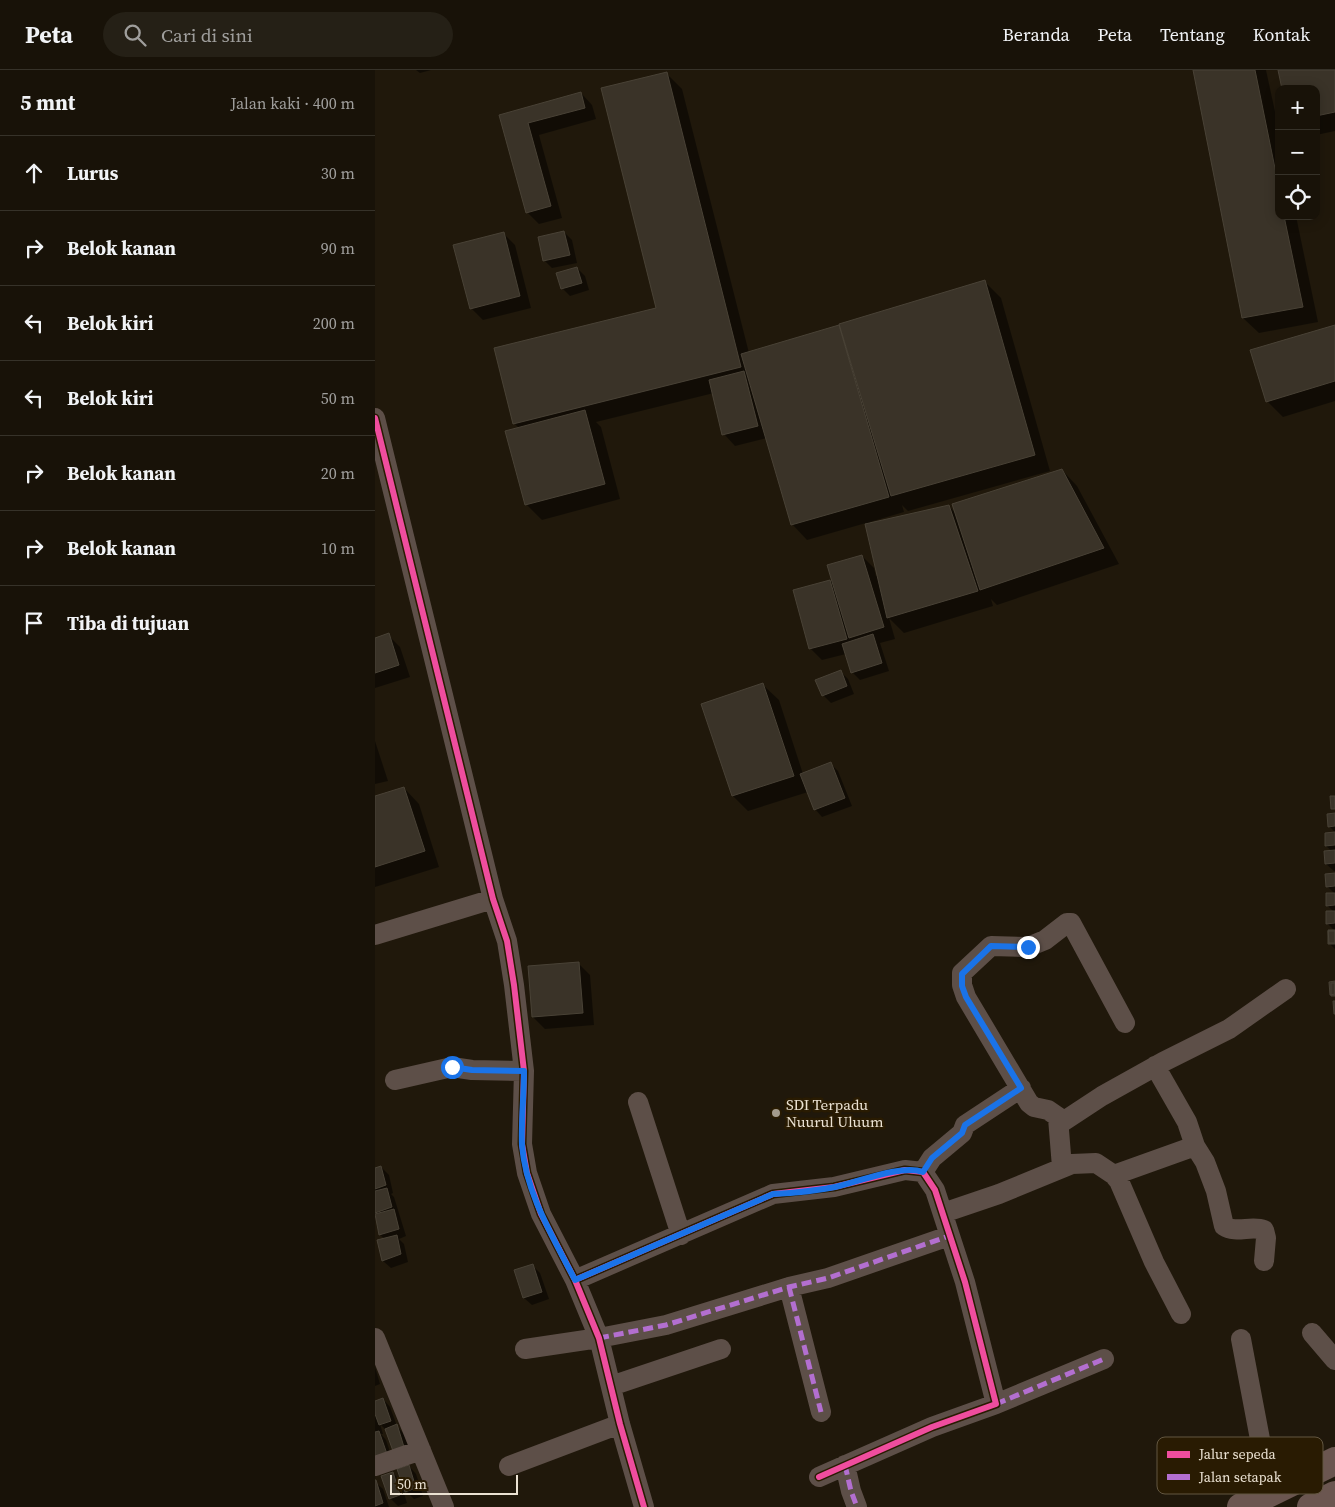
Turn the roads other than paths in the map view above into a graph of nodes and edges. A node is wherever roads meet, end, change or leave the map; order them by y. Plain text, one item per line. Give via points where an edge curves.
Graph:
1 (375, 418) edge
2 (493, 899) junction
3 (375, 935) edge
4 (1286, 989) dead end
5 (1125, 1023) dead end
6 (1155, 1066) junction
7 (524, 1071) junction
8 (395, 1080) dead end
9 (1021, 1088) junction
10 (638, 1102) dead end
11 (1058, 1118) junction
12 (1195, 1146) junction
13 (1062, 1167) junction
14 (923, 1172) junction
15 (1114, 1175) junction
16 (943, 1213) junction
17 (681, 1235) junction
18 (949, 1236) junction
19 (1263, 1261) dead end
20 (575, 1280) junction
21 (789, 1287) junction
22 (1181, 1314) dead end
23 (1312, 1333) dead end
24 (375, 1338) edge
25 (599, 1338) junction
26 (1241, 1339) dead end
27 (525, 1349) dead end
28 (721, 1349) dead end
29 (1104, 1358) dead end
30 (1335, 1360) edge
31 (383, 1384) edge
32 (611, 1386) junction
33 (996, 1404) junction
34 (821, 1412) dead end
35 (620, 1424) junction
36 (1260, 1437) edge
37 (421, 1450) junction
38 (1335, 1461) edge
39 (845, 1465) junction
40 (375, 1466) edge
41 (509, 1466) dead end
42 (1323, 1467) edge
43 (819, 1477) dead end
44 (1266, 1494) edge
45 (1335, 1495) edge
46 (444, 1507) edge
47 (644, 1507) edge
48 (857, 1507) edge
49 (1241, 1507) edge
50 (1311, 1507) edge

1 - 2 street
2 - 3 street
2 - 7 street via 507,941
4 - 6 street via 1229,1029
5 - 9 street via 1071,923 1028,947 991,946 962,974 962,986
6 - 11 street via 1064,1121
6 - 12 street via 1187,1122
7 - 8 street via 452,1067
7 - 20 street via 522,1144 527,1173 541,1214
9 - 11 street via 1029,1103 1048,1110
9 - 14 street via 965,1125 962,1133 932,1158
10 - 17 street
11 - 13 street
12 - 15 street
12 - 19 street via 1216,1191 1224,1226 1228,1229 1254,1227 1264,1230
13 - 15 street via 1096,1163
13 - 16 street
14 - 16 street via 935,1190
14 - 17 street via 905,1170 835,1187 773,1194
15 - 22 street
16 - 18 street
17 - 20 street
18 - 21 street via 829,1278
18 - 33 street via 965,1282
20 - 25 street
21 - 25 street via 666,1324
21 - 34 street
23 - 30 street
24 - 31 street
25 - 27 street
25 - 32 street
26 - 36 street
28 - 32 street
29 - 33 street
31 - 37 street
32 - 35 street
33 - 39 street via 932,1427
35 - 41 street
35 - 47 street
37 - 40 street
37 - 46 street
38 - 42 main road
39 - 43 street
39 - 48 street
44 - 49 main road
45 - 50 main road

